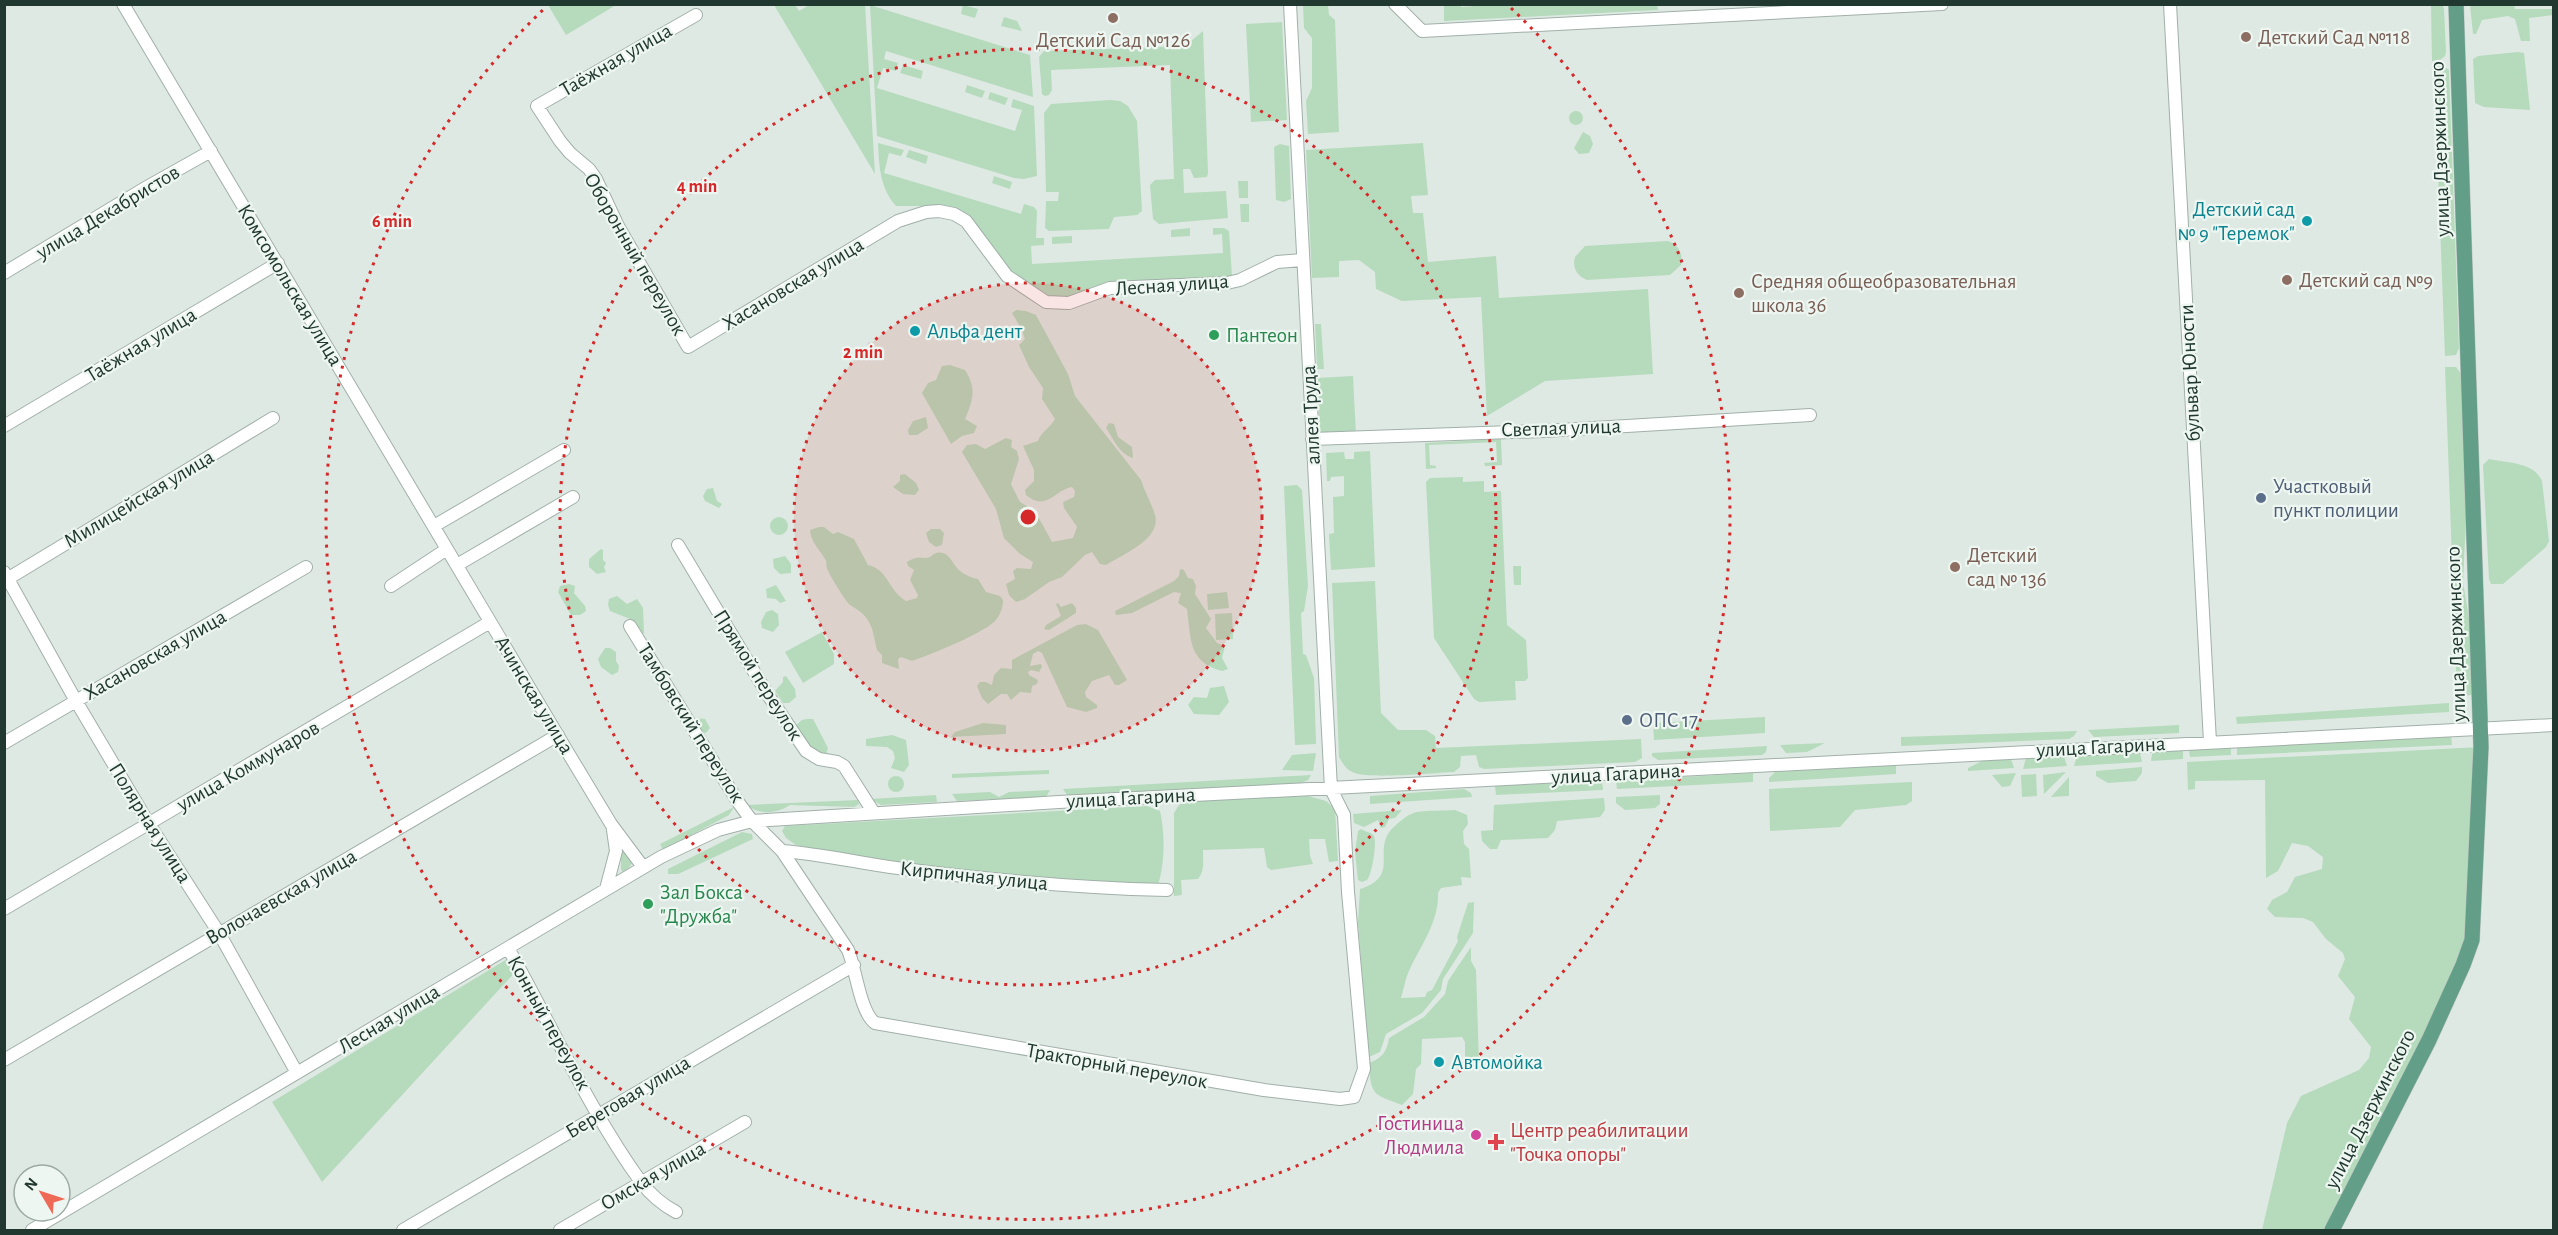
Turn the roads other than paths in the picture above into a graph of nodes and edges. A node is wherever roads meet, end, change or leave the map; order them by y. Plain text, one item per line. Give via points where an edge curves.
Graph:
1 (123, 4) edge
2 (1290, 4) edge
3 (1395, 4) edge
4 (1942, 4) edge
5 (2170, 4) edge
6 (2456, 4) edge
7 (696, 15) dead end
8 (537, 106) joint
9 (211, 151) junction
10 (898, 221) joint
11 (1303, 260) junction
12 (278, 263) junction
13 (4, 273) edge
14 (688, 346) joint
15 (1810, 415) dead end
16 (273, 418) dead end
17 (4, 426) edge
18 (1312, 439) junction
19 (564, 450) dead end
20 (573, 497) dead end
21 (434, 526) junction
22 (678, 545) dead end
23 (447, 549) junction
24 (457, 566) junction
25 (306, 567) dead end
26 (6, 577) edge
27 (391, 586) dead end
28 (490, 622) junction
29 (630, 626) dead end
30 (76, 701) junction
31 (2553, 725) edge
32 (2480, 727) junction
33 (558, 735) junction
34 (2210, 742) junction
35 (4, 743) edge
36 (1331, 789) junction
37 (874, 813) junction
38 (752, 821) junction
39 (149, 824) junction
40 (611, 824) junction
41 (782, 851) junction
42 (643, 867) junction
43 (606, 890) junction
44 (1167, 890) dead end
45 (4, 909) edge
46 (219, 933) junction
47 (508, 948) junction
48 (854, 965) junction
49 (881, 1024) joint
50 (4, 1060) edge
51 (297, 1073) junction
52 (600, 1115) junction
53 (745, 1122) dead end
54 (642, 1183) junction
55 (676, 1212) dead end
56 (32, 1230) edge
57 (403, 1230) edge
58 (560, 1230) edge
59 (2332, 1230) edge

1 - 9 street, Комсомольская улица
2 - 11 street, аллея Труда
3 - 4 street via 1422,31
5 - 34 street, бульвар Юности
6 - 32 main road, улица Дзержинского
7 - 8 street, Таёжная улица
8 - 14 street, Оборонный переулок via 560,141 596,179 618,226
9 - 12 street, Комсомольская улица
9 - 13 street, улица Декабристов
10 - 11 street, Лесная улица via 926,212 954,214 966,221 1007,276 1046,302 1057,304 1110,288 1227,284 1277,262
10 - 14 street, Хасановская улица
11 - 18 street, аллея Труда
12 - 17 street, Таёжная улица
12 - 21 street, Комсомольская улица
15 - 18 street, Светлая улица via 1544,431
16 - 26 street, Милицейская улица
18 - 36 street, аллея Труда
19 - 21 street
20 - 24 street
21 - 23 street, Комсомольская улица
22 - 37 street, Прямой переулок via 806,751 844,766
23 - 24 street, Комсомольская улица
23 - 27 street
24 - 28 street, Ачинская улица
25 - 30 street, Хасановская улица
26 - 30 street, Полярная улица
28 - 33 street, Ачинская улица
28 - 39 street, улица Коммунаров
29 - 38 street, Тамбовский переулок
30 - 35 street, Хасановская улица
30 - 39 street, Полярная улица
31 - 32 street, улица Гагарина
32 - 34 street, улица Гагарина
32 - 59 main road, улица Дзержинского via 2472,939 2429,1040
33 - 40 street, Ачинская улица
33 - 46 street, Волочаевская улица
34 - 36 street, улица Гагарина
36 - 37 street, улица Гагарина
36 - 49 street, Тракторный переулок via 1344,815 1364,1069 1354,1097 1340,1099 1264,1090
37 - 38 street, улица Гагарина
38 - 41 street, Тамбовский переулок
38 - 42 street, Лесная улица via 718,830
39 - 45 street, улица Коммунаров
39 - 46 street, Полярная улица
40 - 42 street, Ачинская улица
40 - 43 street, Ачинская улица via 616,851
41 - 44 street, Кирпичная улица via 969,877
41 - 48 street, Тамбовский переулок
42 - 43 street, Лесная улица
43 - 47 street, Лесная улица
46 - 50 street, Волочаевская улица
46 - 51 street, Полярная улица
47 - 51 street, Лесная улица
47 - 52 street, Конный переулок
48 - 49 street, Тамбовский переулок via 866,1014
48 - 52 street, Береговая улица
51 - 56 street, Лесная улица
52 - 54 street, Конный переулок
52 - 57 street, Береговая улица
53 - 54 street, Омская улица
54 - 55 street, Конный переулок
54 - 58 street, Омская улица

